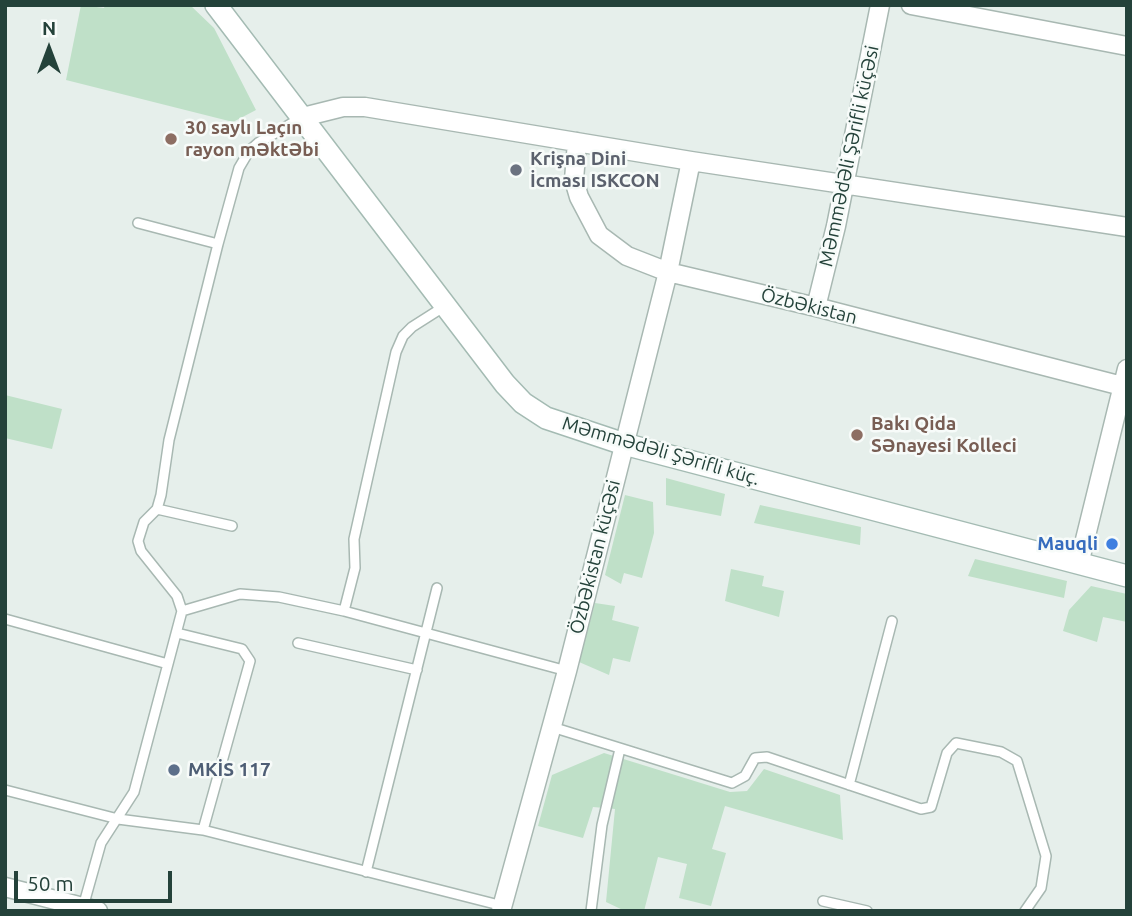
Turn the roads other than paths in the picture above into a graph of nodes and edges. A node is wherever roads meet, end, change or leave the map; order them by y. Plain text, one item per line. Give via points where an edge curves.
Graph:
1 (216, 5) edge
2 (880, 5) edge
3 (911, 5) edge
4 (984, 13) edge
5 (1127, 46) edge
6 (303, 117) junction
7 (577, 142) junction
8 (691, 161) junction
9 (844, 184) junction
10 (138, 223) dead end
11 (1127, 227) edge
12 (218, 244) junction
13 (668, 272) junction
14 (446, 305) junction
15 (816, 307) junction
16 (1125, 377) edge
17 (624, 444) junction
18 (157, 509) junction
19 (232, 526) dead end
20 (1079, 564) junction
21 (1127, 576) edge
22 (437, 589) dead end
23 (182, 611) junction
24 (344, 611) junction
25 (5, 619) edge
26 (892, 621) dead end
27 (426, 633) junction
28 (177, 634) junction
29 (298, 643) dead end
30 (168, 664) junction
31 (417, 670) junction
32 (567, 671) junction
33 (552, 727) junction
34 (620, 748) junction
35 (849, 785) junction
36 (5, 790) edge
37 (118, 819) junction
38 (203, 830) junction
39 (366, 872) junction
40 (5, 887) edge
41 (823, 901) dead end
42 (502, 908) edge
43 (91, 909) edge
44 (591, 911) edge
45 (866, 911) edge
46 (1025, 911) edge

1 - 6 street, Məmmədəli Şərifli küç.
2 - 9 street, Məmmədəli Şərifli küçəsi
3 - 4 street
4 - 5 street
6 - 7 street via 343,107 365,107
6 - 12 lane via 249,151 239,168
6 - 14 street, Məmmədəli Şərifli küç.
7 - 8 street
7 - 13 street, Özbəkistan via 579,197 599,235 627,257
8 - 9 street
8 - 13 street, Özbəkistan küçəsi
9 - 11 street
9 - 15 street, Məmmədəli Şərifli küçəsi
10 - 12 lane
12 - 18 lane via 169,440
13 - 15 street, Özbəkistan
13 - 17 street, Özbəkistan küçəsi
14 - 17 street, Məmmədəli Şərifli küç. via 523,403 546,418
14 - 24 lane via 412,327 396,352 354,539 353,577
15 - 16 street, Özbəkistan
16 - 20 street
17 - 20 street, Məmmədəli Şərifli küç.
17 - 32 street, Özbəkistan küçəsi
18 - 19 lane
18 - 23 lane via 144,522 138,541 177,596
20 - 21 street, Məmmədəli Şərifli küç.
22 - 27 lane
23 - 24 lane via 240,594
23 - 28 lane
24 - 27 lane
25 - 30 lane
26 - 35 lane
27 - 31 lane
27 - 32 lane
28 - 30 lane
28 - 38 lane via 242,649 250,661
29 - 31 lane
30 - 37 lane via 134,792
31 - 39 lane
32 - 33 street, Özbəkistan küçəsi
33 - 34 lane
33 - 42 street, Özbəkistan küçəsi
34 - 35 lane via 732,783 745,776 755,758 767,757
34 - 44 lane via 602,825
35 - 46 lane via 921,809 931,807 947,753 956,743 1001,752 1017,761 1046,856 1041,888
36 - 37 lane
37 - 38 lane
37 - 43 lane via 101,843
38 - 39 lane
39 - 42 lane
40 - 43 street
41 - 45 lane

